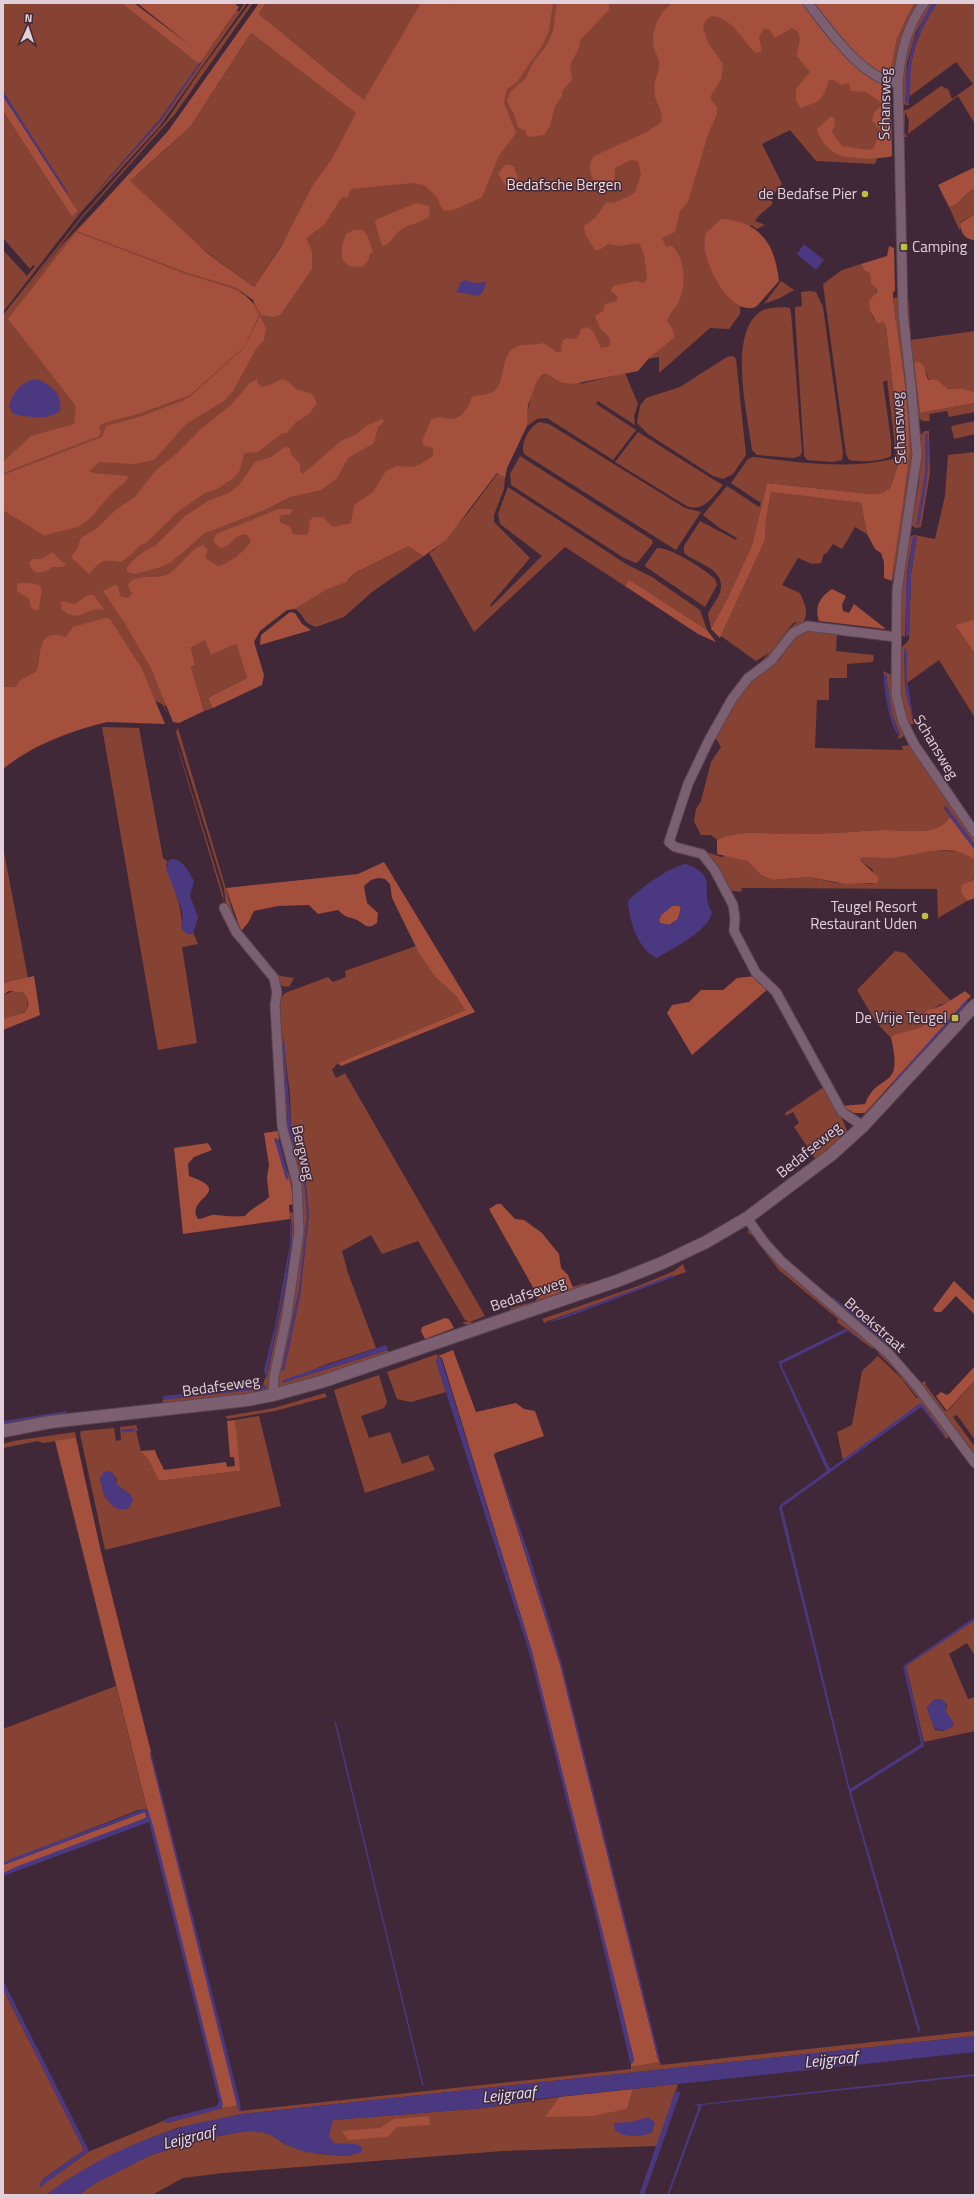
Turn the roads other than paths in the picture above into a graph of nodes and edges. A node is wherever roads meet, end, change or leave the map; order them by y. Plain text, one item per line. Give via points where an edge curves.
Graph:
1 (808, 3) edge
2 (924, 3) edge
3 (898, 83) junction
4 (896, 636) junction
5 (975, 833) edge
6 (224, 908) dead end
7 (975, 1005) edge
8 (863, 1126) junction
9 (747, 1218) junction
10 (273, 1396) junction
11 (3, 1431) edge
12 (975, 1463) edge

1 - 3 street via 829,31 858,61 882,80
2 - 3 street, Schansweg via 907,35
3 - 4 street, Schansweg via 903,314 917,455 897,591
4 - 5 street, Schansweg via 896,695 903,722 914,744
4 - 8 street via 816,626 798,629 771,661 739,688 709,740 688,784 669,842 675,847 702,854 714,869 733,905 734,931 756,973 776,992 842,1112
6 - 10 street, Bergweg via 236,932 271,974 276,985 282,1126 297,1183 299,1201 298,1243 287,1316 274,1377
7 - 8 street, Bedafseweg
8 - 9 street, Bedafseweg via 831,1155
9 - 10 street, Bedafseweg via 706,1242 617,1281
9 - 12 street, Broekstraat via 781,1261 889,1354 904,1370
10 - 11 street, Bedafseweg via 50,1422

